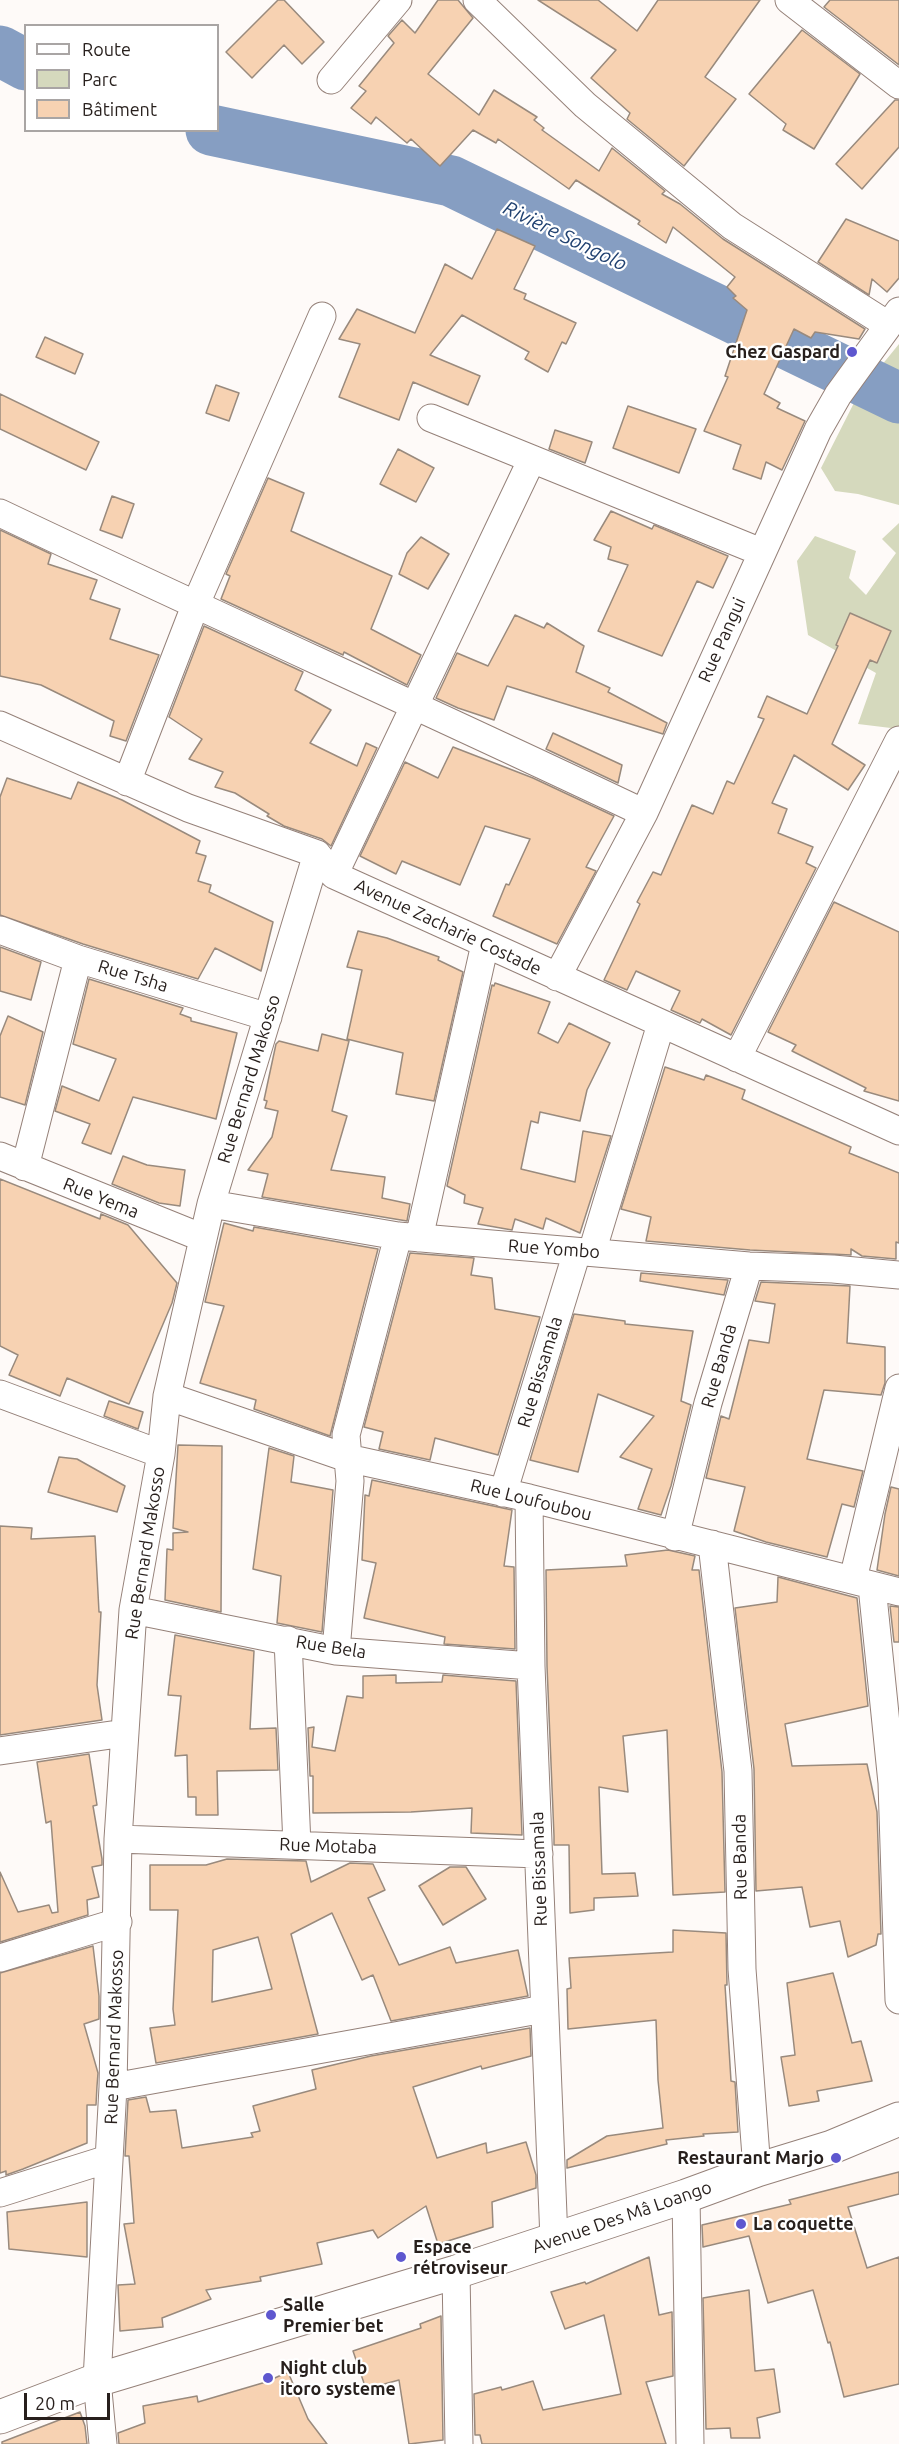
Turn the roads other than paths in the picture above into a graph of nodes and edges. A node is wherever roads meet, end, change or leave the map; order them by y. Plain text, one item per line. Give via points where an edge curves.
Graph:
1 (398, 0) edge
2 (477, 0) edge
3 (789, 0) edge
4 (331, 80) dead end
5 (899, 85) edge
6 (322, 316) dead end
7 (893, 318) edge
8 (431, 418) dead end
9 (532, 459) junction
10 (0, 513) edge
11 (761, 552) junction
12 (195, 606) junction
13 (414, 705) junction
14 (0, 725) edge
15 (899, 740) edge
16 (127, 782) junction
17 (644, 813) junction
18 (326, 864) junction
19 (0, 930) edge
20 (485, 944) junction
21 (78, 959) junction
22 (557, 977) junction
23 (268, 1017) junction
24 (661, 1024) junction
25 (736, 1058) junction
26 (899, 1131) edge
27 (0, 1156) edge
28 (25, 1167) junction
29 (210, 1204) junction
30 (409, 1237) junction
31 (202, 1238) junction
32 (584, 1252) junction
33 (749, 1266) junction
34 (899, 1275) edge
35 (0, 1394) edge
36 (167, 1396) junction
37 (898, 1396) edge
38 (160, 1454) junction
39 (347, 1458) junction
40 (516, 1495) junction
41 (675, 1537) junction
42 (712, 1544) junction
43 (863, 1582) junction
44 (899, 1592) edge
45 (133, 1610) junction
46 (288, 1640) junction
47 (336, 1651) junction
48 (531, 1666) junction
49 (125, 1733) junction
50 (0, 1750) edge
51 (896, 1782) edge
52 (118, 1839) junction
53 (297, 1845) junction
54 (539, 1854) junction
55 (118, 1922) junction
56 (898, 1949) edge
57 (0, 1958) edge
58 (899, 2000) edge
59 (544, 2009) junction
60 (113, 2087) junction
61 (899, 2120) edge
62 (108, 2159) junction
63 (758, 2170) junction
64 (0, 2193) edge
65 (686, 2196) junction
66 (554, 2240) junction
67 (456, 2272) junction
68 (97, 2380) junction
69 (0, 2417) edge
70 (103, 2444) edge
71 (459, 2444) edge
72 (690, 2444) edge

1 - 4 street
2 - 7 street via 585,105 732,226
3 - 5 street
6 - 12 street
7 - 11 street, Rue Pangui via 818,430
8 - 9 street
9 - 11 street
9 - 13 street, Rue Bernard Makosso
10 - 12 street
11 - 17 street, Rue Pangui
12 - 13 street
12 - 16 street
13 - 17 street
13 - 18 street, Rue Bernard Makosso
14 - 16 street, Avenue Zacharie Costade
15 - 25 street
16 - 18 street, Avenue Zacharie Costade
17 - 22 street, Rue Pangui
18 - 20 street, Avenue Zacharie Costade
18 - 23 street, Rue Bernard Makosso
19 - 21 street, Rue Tsha
20 - 22 street, Avenue Zacharie Costade
20 - 30 street
21 - 23 street, Rue Tsha
21 - 28 street
22 - 24 street, Avenue Zacharie Costade
23 - 29 street, Rue Bernard Makosso
24 - 25 street, Avenue Zacharie Costade
24 - 32 street, Rue Bissamala
25 - 26 street, Avenue Zacharie Costade
27 - 28 street, Rue Yema
28 - 31 street, Rue Yema
29 - 30 street, Rue Yombo
29 - 31 street, Rue Bernard Makosso
30 - 32 street, Rue Yombo
30 - 39 street via 346,1435
31 - 36 street, Rue Bernard Makosso
32 - 33 street, Rue Yombo
32 - 40 street, Rue Bissamala
33 - 34 street, Rue Yombo
33 - 41 street, Rue Banda via 708,1403
35 - 38 street
36 - 38 street, Rue Bernard Makosso
36 - 39 street, Rue Loufoubou
37 - 43 street
38 - 45 street, Rue Bernard Makosso
39 - 40 street, Rue Loufoubou
39 - 47 street via 350,1481
40 - 41 street, Rue Loufoubou
40 - 48 street, Rue Bissamala
41 - 42 street, Rue Loufoubou
42 - 43 street, Rue Loufoubou
42 - 63 street, Rue Banda via 738,1771 742,1969
43 - 44 street, Rue Loufoubou
43 - 51 street
45 - 46 street, Rue Bela
45 - 49 street, Rue Bernard Makosso
46 - 47 street, Rue Bela
46 - 53 street
47 - 48 street, Rue Bela
48 - 54 street, Rue Bissamala
49 - 50 street
49 - 52 street, Rue Bernard Makosso
51 - 56 street
52 - 53 street, Rue Motaba
52 - 55 street, Rue Bernard Makosso
53 - 54 street, Rue Motaba
54 - 59 street, Rue Bissamala
55 - 57 street
55 - 60 street, Rue Bernard Makosso
56 - 58 street
59 - 60 street
59 - 66 street, Rue Bissamala
60 - 62 street, Rue Bernard Makosso
61 - 63 main road, Avenue Des Mâ Loango via 832,2147
62 - 64 street
62 - 68 street, Rue Bernard Makosso
63 - 65 main road, Avenue Des Mâ Loango
65 - 66 main road, Avenue Des Mâ Loango
65 - 72 street
66 - 67 main road, Avenue Des Mâ Loango
67 - 68 main road, Avenue Des Mâ Loango
67 - 71 street
68 - 69 main road, Avenue Des Mâ Loango
68 - 70 street, Rue Bernard Makosso

